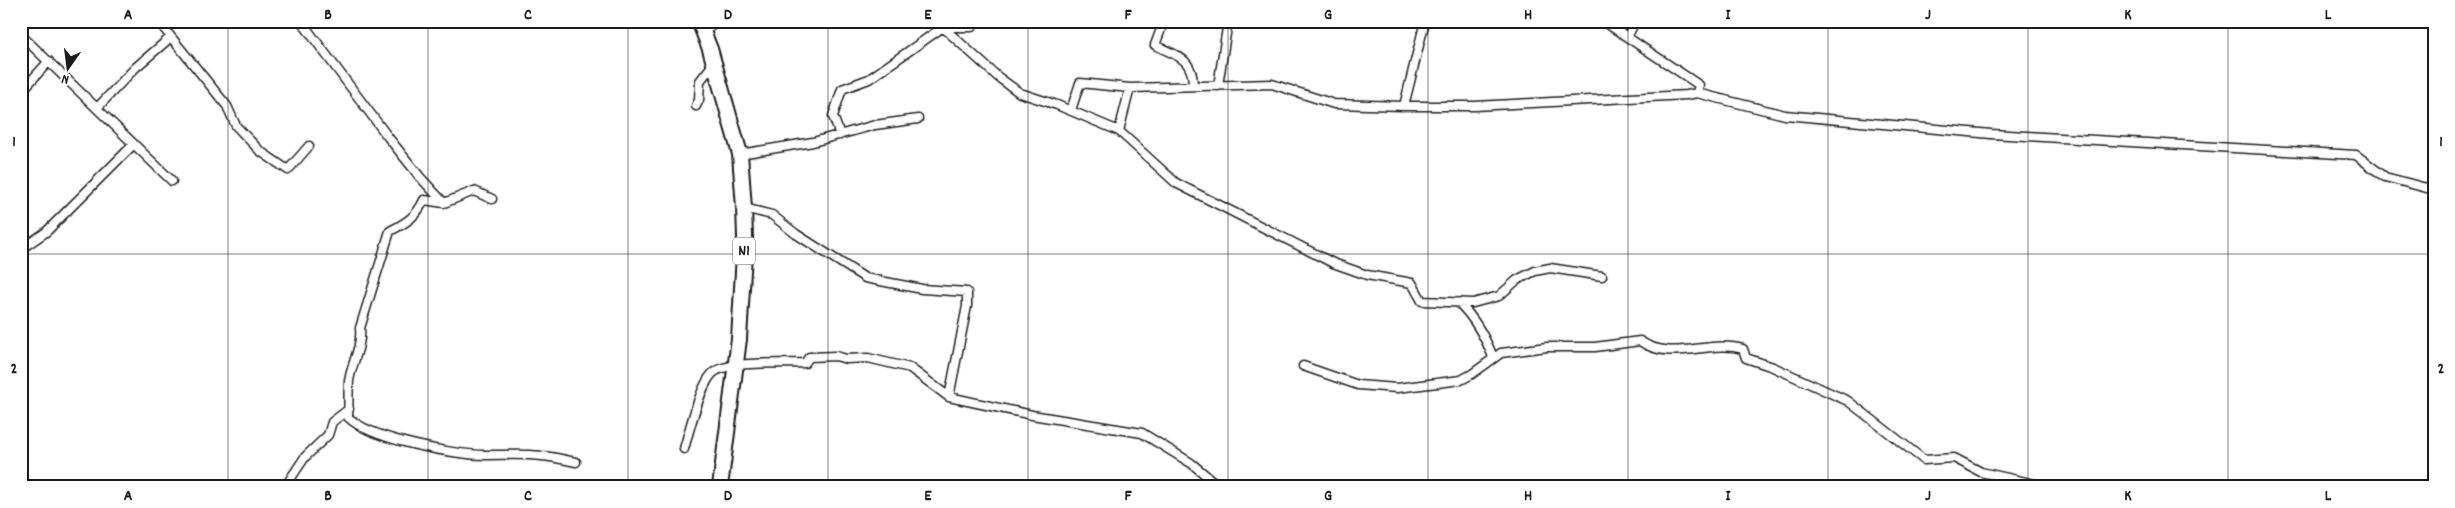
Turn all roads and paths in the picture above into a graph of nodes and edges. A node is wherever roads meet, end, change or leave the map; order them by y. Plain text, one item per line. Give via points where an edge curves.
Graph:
1 (158, 21) edge
2 (301, 21) edge
3 (718, 21) edge
4 (936, 21) edge
5 (976, 21) edge
6 (1164, 21) edge
7 (1228, 21) edge
8 (1424, 21) edge
9 (1603, 21) edge
10 (1635, 21) edge
11 (701, 27) edge
12 (943, 27) junction
13 (21, 35) edge
14 (1628, 36) junction
15 (171, 37) junction
16 (50, 61) junction
17 (714, 63) junction
18 (1193, 85) junction
19 (1218, 86) junction
20 (1130, 88) junction
21 (21, 92) edge
22 (1697, 92) junction
23 (696, 106) dead end
24 (1404, 106) junction
25 (97, 108) junction
26 (1071, 110) junction
27 (918, 119) dead end
28 (1119, 131) junction
29 (840, 135) junction
30 (134, 144) junction
31 (309, 146) dead end
32 (740, 154) junction
33 (172, 181) dead end
34 (2434, 190) edge
35 (492, 199) dead end
36 (444, 203) junction
37 (744, 208) junction
38 (21, 249) edge
39 (1602, 276) dead end
40 (1459, 303) junction
41 (1493, 357) junction
42 (736, 364) junction
43 (1303, 366) dead end
44 (949, 397) junction
45 (348, 409) junction
46 (684, 449) dead end
47 (576, 462) dead end
48 (285, 487) edge
49 (720, 487) edge
50 (1220, 487) edge
51 (2048, 487) edge

1 - 15 street
2 - 36 street via 420,178
3 - 11 street
4 - 12 street
5 - 12 street via 972,27
6 - 18 street via 1155,45 1186,60 1193,71
7 - 19 street
8 - 24 street
9 - 14 street
10 - 14 street
11 - 17 highway, N1
12 - 26 street via 1020,93
12 - 29 street via 869,79 842,90 833,116
13 - 16 street
14 - 22 street via 1699,84
15 - 25 street via 135,68
15 - 31 street via 227,106 236,126 260,151 288,170
16 - 21 street
16 - 25 street
17 - 23 street via 700,81
17 - 32 highway, N1
18 - 19 street
18 - 20 street
19 - 24 street via 1272,84 1334,104
20 - 26 street via 1080,82
20 - 28 street
22 - 24 street via 1475,106
22 - 34 street via 1785,115 1990,134 2356,155 2385,178
25 - 30 street
26 - 28 street
27 - 29 street via 876,125
28 - 40 street via 1176,183 1324,259 1367,275 1412,283 1422,301
29 - 32 street
30 - 33 street
30 - 38 street via 46,232
32 - 37 highway, N1
35 - 36 street via 474,190
36 - 45 street via 424,200 419,211 390,232 360,328 362,342 349,383
37 - 42 highway, N1
37 - 44 street via 772,215 865,278 922,289 967,292
39 - 40 street via 1550,268 1516,280 1499,296
40 - 41 street
41 - 43 street via 1461,380 1397,388 1358,385
41 - 51 street via 1547,347 1595,347 1640,342 1650,348 1671,351 1731,345 1743,349 1746,358 1848,401 1924,460 1954,458 1981,472
42 - 44 street via 805,364 809,357 868,358 910,368
42 - 46 street via 713,373 701,394
42 - 49 highway, N1
44 - 50 street via 1142,433 1190,463
45 - 47 street via 348,417 353,422 389,438 463,453 544,456
45 - 48 street via 332,422 328,435 305,457

